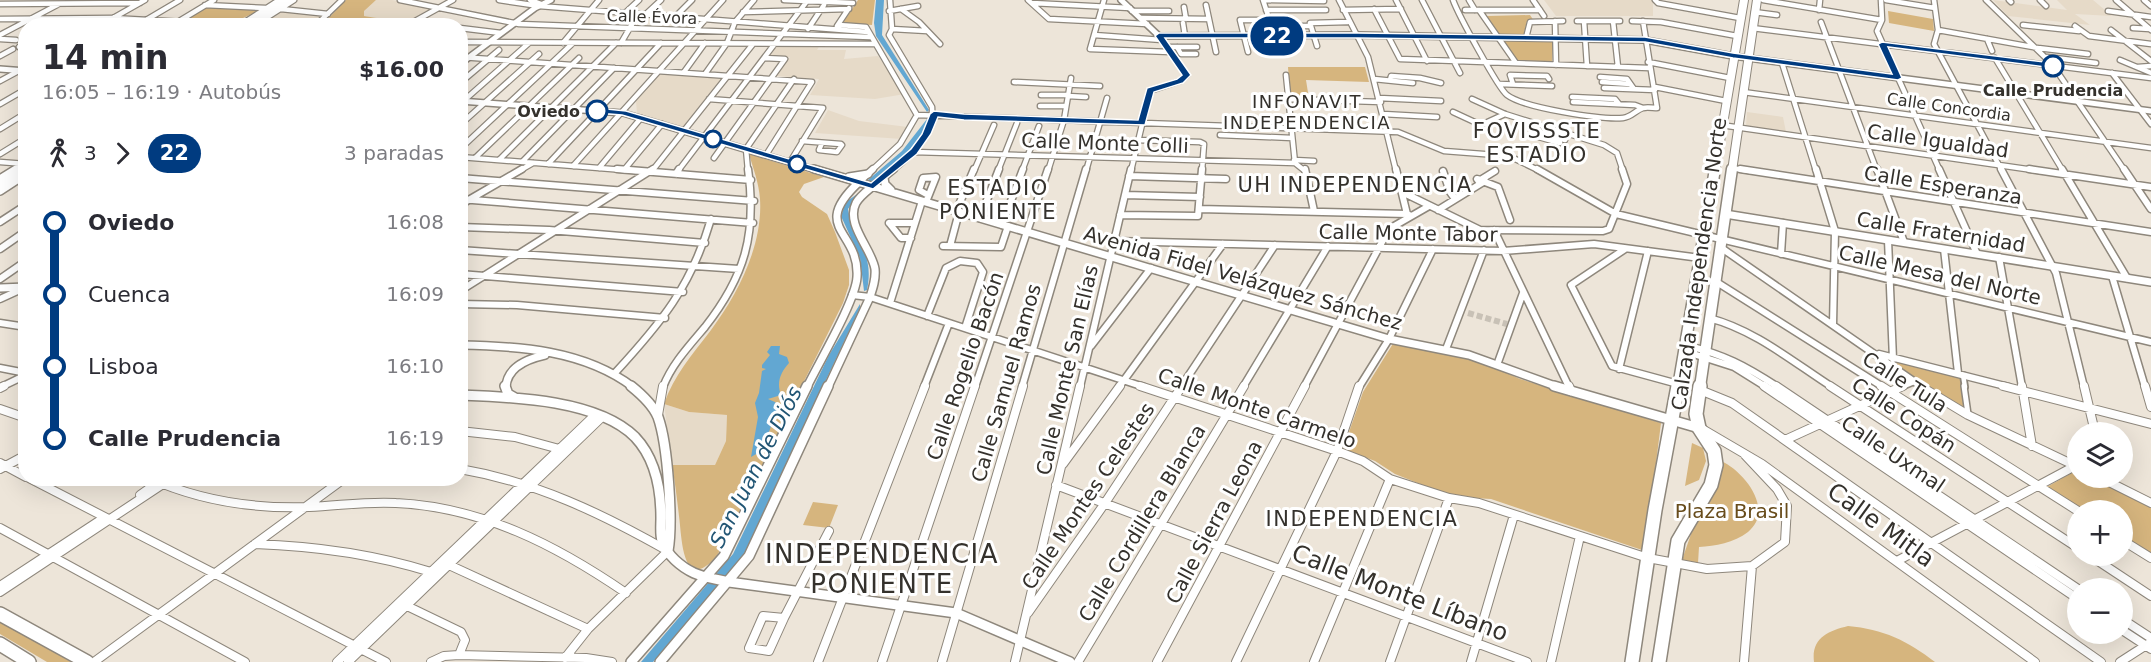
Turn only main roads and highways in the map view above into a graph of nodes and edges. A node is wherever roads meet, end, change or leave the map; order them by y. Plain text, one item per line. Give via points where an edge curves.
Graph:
1 (286, 0) edge
2 (1744, 0) edge
3 (1757, 0) edge
4 (259, 18) edge
5 (18, 171) edge
6 (0, 185) edge
7 (0, 614) edge
8 (0, 644) edge
9 (29, 662) edge
10 (87, 662) edge
11 (1632, 662) edge
12 (1659, 662) edge

1 - 4 main road
2 - 11 main road, Calzada Independencia Norte
3 - 12 main road, Calzada Independencia Norte via 1696,414 1699,428 1714,451 1716,465 1711,485 1678,541
5 - 6 main road
7 - 10 main road
8 - 9 main road

